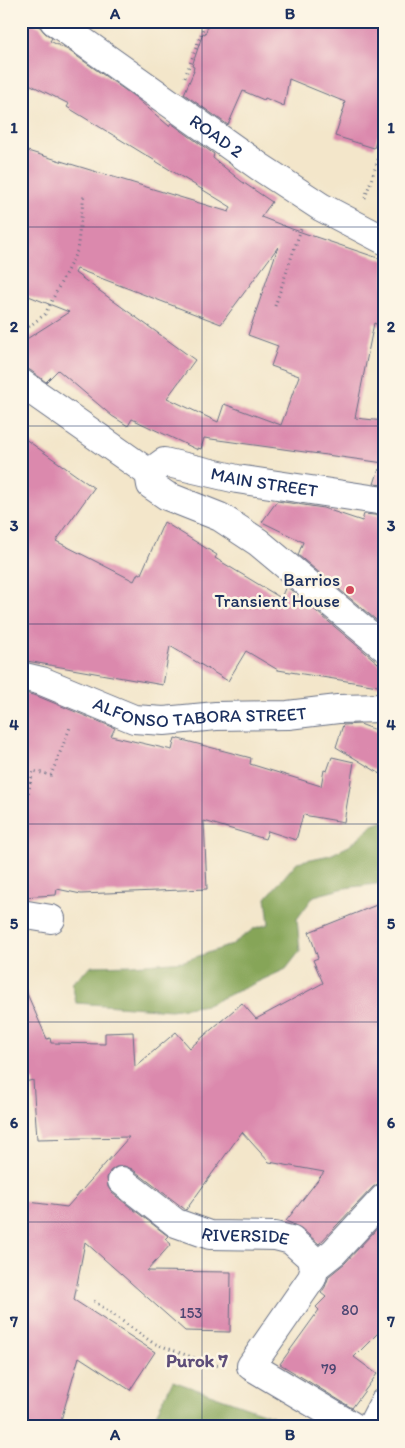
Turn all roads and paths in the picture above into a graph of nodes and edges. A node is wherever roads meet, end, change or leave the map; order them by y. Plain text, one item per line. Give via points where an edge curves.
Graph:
1 (54, 21) edge
2 (203, 29) dead end
3 (170, 103) junction
4 (384, 142) edge
5 (84, 194) dead end
6 (331, 213) junction
7 (357, 225) junction
8 (384, 240) edge
9 (275, 306) dead end
10 (21, 333) edge
11 (21, 383) edge
12 (149, 473) junction
13 (384, 501) edge
14 (384, 647) edge
15 (21, 676) edge
16 (82, 698) junction
17 (384, 708) edge
18 (21, 827) edge
19 (21, 914) edge
20 (51, 919) dead end
21 (122, 1180) dead end
22 (384, 1198) edge
23 (315, 1268) junction
24 (94, 1301) dead end
25 (251, 1366) junction
26 (384, 1402) edge
27 (354, 1427) edge
28 (371, 1427) edge

1 - 3 street, ROAD 2
2 - 3 path via 180,93 174,91
3 - 6 street, ROAD 2
4 - 7 path
5 - 10 path via 77,251 45,314
6 - 7 street, ROAD 2
6 - 9 path via 326,230 303,224
7 - 8 street, ROAD 2
11 - 12 street
12 - 13 street, MAIN STREET via 164,462 237,479
12 - 14 street via 151,485 167,496 220,517 258,542
15 - 16 street, ALFONSO TABORA STREET
16 - 17 street, ALFONSO TABORA STREET via 134,719 164,721
16 - 18 path via 51,775 33,771
19 - 20 street
21 - 23 street, RIVERSIDE via 176,1223 210,1235 275,1236 291,1240 309,1256
22 - 23 street
23 - 25 street via 312,1278
24 - 25 path via 153,1343 214,1365
25 - 27 street
26 - 28 street

